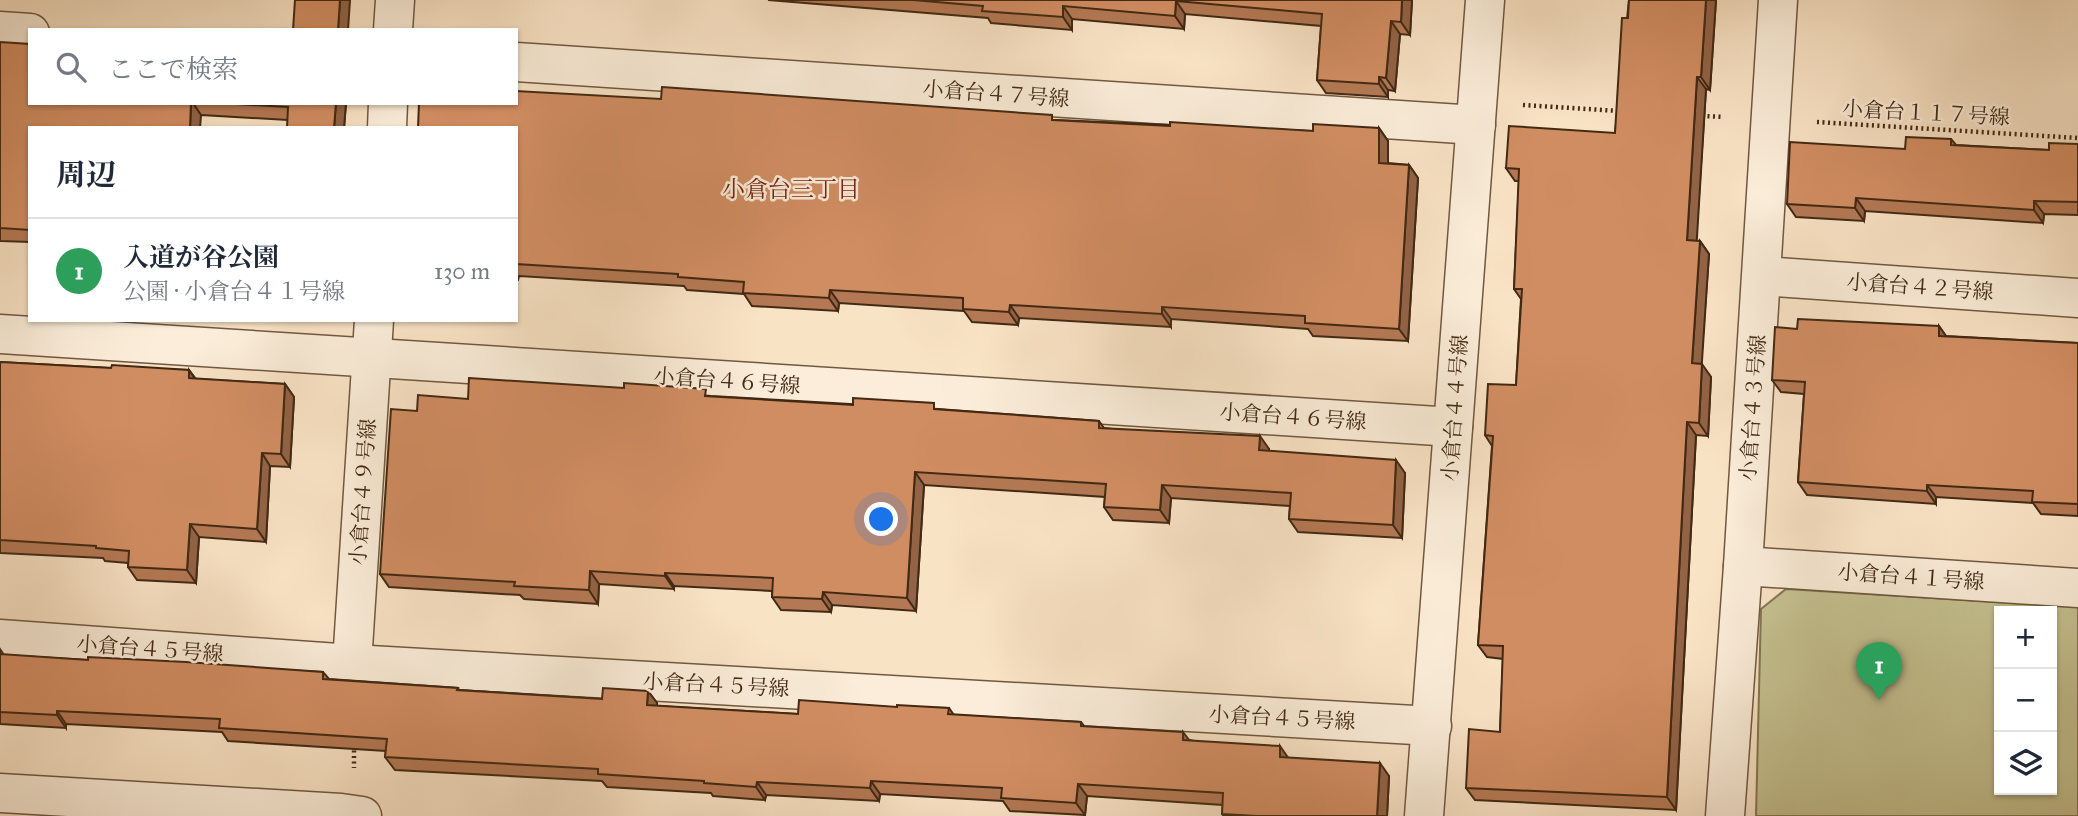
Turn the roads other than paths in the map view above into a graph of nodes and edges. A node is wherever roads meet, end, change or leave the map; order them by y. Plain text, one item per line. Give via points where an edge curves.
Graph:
1 (395, 0) edge
2 (1485, 0) edge
3 (1778, 0) edge
4 (393, 28) edge
5 (0, 31) edge
6 (28, 33) edge
7 (518, 62) edge
8 (388, 105) edge
9 (1476, 125) junction
10 (387, 126) edge
11 (1762, 276) junction
12 (2078, 298) edge
13 (374, 322) edge
14 (0, 334) edge
15 (372, 359) junction
16 (1453, 427) junction
17 (1744, 566) junction
18 (2078, 588) edge
19 (0, 639) edge
20 (352, 664) junction
21 (1432, 726) junction
22 (0, 793) edge
23 (362, 816) edge
24 (1424, 816) edge
25 (1726, 816) edge

1 - 4 street
2 - 9 street, 小倉台４４号線
3 - 11 street, 小倉台４３号線
5 - 6 street
7 - 9 street, 小倉台４７号線
8 - 10 street
9 - 16 street, 小倉台４４号線
11 - 12 street, 小倉台４２号線
11 - 17 street, 小倉台４３号線
13 - 15 street, 小倉台４９号線
14 - 15 street, 小倉台４６号線
15 - 16 street, 小倉台４６号線
15 - 20 street, 小倉台４９号線
16 - 21 street, 小倉台４４号線
17 - 18 street, 小倉台４１号線
17 - 25 street, 小倉台４３号線
19 - 20 street, 小倉台４５号線
20 - 21 street, 小倉台４５号線
21 - 24 street, 小倉台４４号線
22 - 23 street

